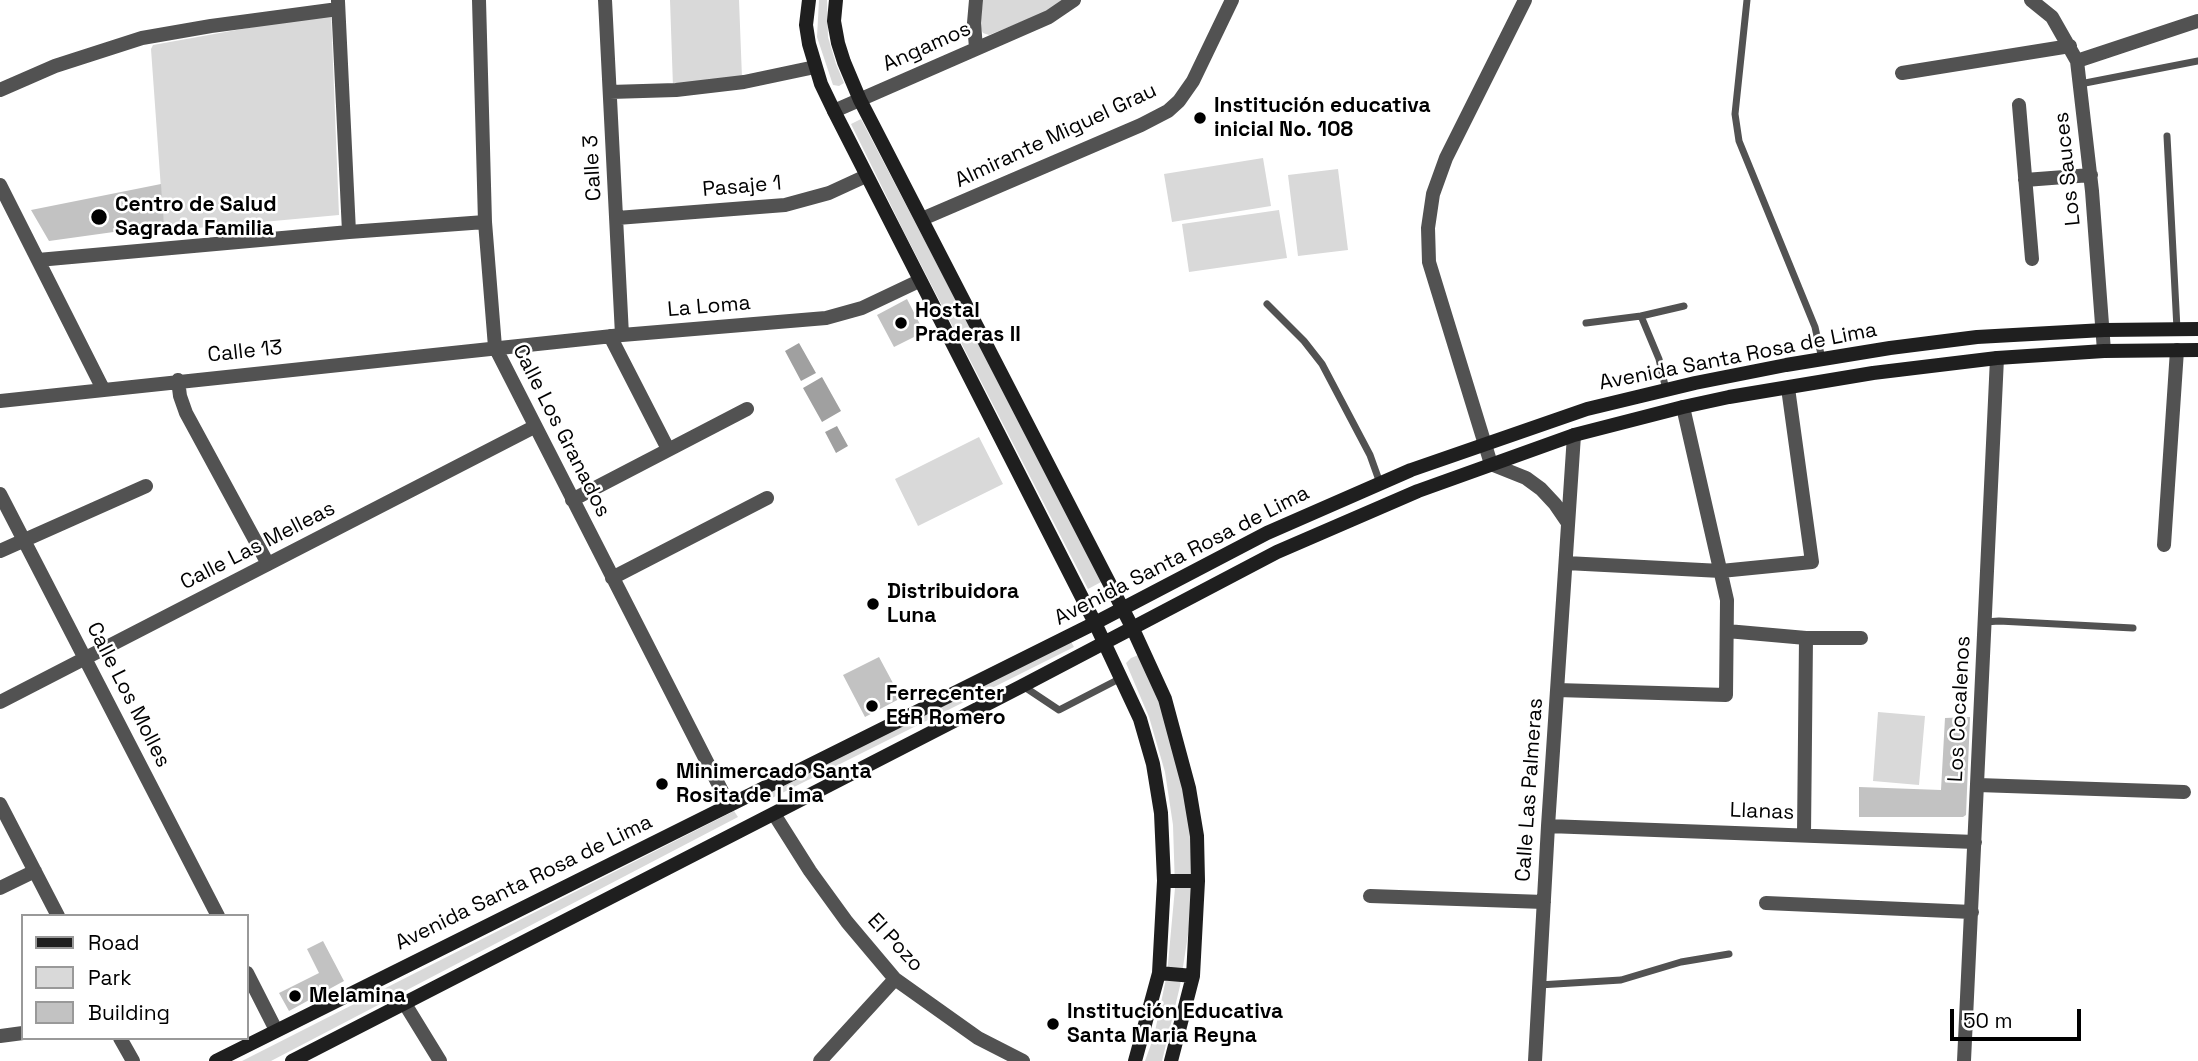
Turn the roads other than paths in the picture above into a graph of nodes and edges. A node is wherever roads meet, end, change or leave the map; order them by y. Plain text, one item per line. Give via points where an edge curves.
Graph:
1 (479, 0) edge
2 (605, 0) edge
3 (809, 0) edge
4 (836, 0) edge
5 (976, 0) edge
6 (1074, 0) edge
7 (1232, 0) edge
8 (1525, 0) edge
9 (1747, 0) edge
10 (2031, 0) edge
11 (338, 5) edge
12 (2198, 21) edge
13 (2070, 46) junction
14 (976, 48) junction
15 (2077, 61) junction
16 (2198, 61) edge
17 (815, 67) junction
18 (1902, 72) dead end
19 (2080, 84) junction
20 (0, 90) edge
21 (610, 92) junction
22 (860, 100) junction
23 (2019, 105) dead end
24 (834, 111) junction
25 (2166, 136) dead end
26 (2091, 175) junction
27 (866, 176) junction
28 (2025, 180) junction
29 (0, 185) edge
30 (617, 218) junction
31 (922, 219) junction
32 (485, 222) junction
33 (349, 232) junction
34 (2032, 259) dead end
35 (38, 260) junction
36 (919, 281) junction
37 (1267, 304) dead end
38 (1684, 306) dead end
39 (1641, 316) junction
40 (1586, 323) dead end
41 (2178, 329) junction
42 (2198, 329) edge
43 (2104, 330) junction
44 (616, 335) junction
45 (495, 347) junction
46 (2176, 350) junction
47 (2198, 350) edge
48 (2104, 351) junction
49 (1997, 358) junction
50 (1822, 359) junction
51 (178, 380) junction
52 (1788, 388) junction
53 (103, 389) junction
54 (1667, 390) junction
55 (0, 401) edge
56 (1683, 407) junction
57 (747, 409) dead end
58 (534, 426) junction
59 (1574, 435) junction
60 (1483, 444) junction
61 (668, 449) junction
62 (1491, 464) junction
63 (1381, 484) junction
64 (146, 486) dead end
65 (0, 494) edge
66 (767, 498) dead end
67 (572, 500) junction
68 (1568, 523) junction
69 (24, 539) junction
70 (2164, 545) dead end
71 (0, 551) edge
72 (268, 564) junction
73 (1566, 564) junction
74 (1721, 571) junction
75 (612, 578) junction
76 (1122, 609) junction
77 (1985, 622) junction
78 (1095, 623) junction
79 (1132, 627) junction
80 (2133, 628) dead end
81 (1727, 631) junction
82 (1806, 638) junction
83 (1861, 638) dead end
84 (1104, 643) junction
85 (85, 657) junction
86 (1121, 678) junction
87 (1022, 686) junction
88 (1557, 690) junction
89 (0, 702) edge
90 (1978, 785) junction
91 (2184, 792) dead end
92 (0, 804) edge
93 (729, 805) junction
94 (774, 814) junction
95 (1548, 826) junction
96 (1804, 834) junction
97 (1975, 842) junction
98 (35, 871) junction
99 (1164, 881) junction
100 (1198, 881) junction
101 (0, 888) edge
102 (1370, 896) dead end
103 (1544, 902) junction
104 (1766, 903) dead end
105 (1972, 912) junction
106 (57, 914) edge
107 (217, 914) edge
108 (1729, 954) dead end
109 (1159, 974) junction
110 (248, 975) edge
111 (1193, 976) junction
112 (894, 979) junction
113 (1539, 985) junction
114 (405, 1004) junction
115 (276, 1030) junction
116 (21, 1033) edge
117 (0, 1036) edge
118 (121, 1040) edge
119 (133, 1061) edge
120 (216, 1061) edge
121 (292, 1061) edge
122 (440, 1061) edge
123 (820, 1061) edge
124 (1023, 1061) edge
125 (1135, 1061) edge
126 (1171, 1061) edge
127 (1535, 1061) edge
128 (1964, 1061) edge

1 - 32 street, Calle Los Granados
2 - 21 street, Calle 3
3 - 17 main road via 806,25
4 - 22 main road via 838,43
5 - 14 street
6 - 14 street, Angamos via 1049,17
7 - 31 street, Almirante Miguel Grau via 1193,81 1168,111
8 - 60 street via 1446,158 1433,194 1428,228 1429,262
9 - 50 lane via 1735,114 1739,141 1815,327
10 - 13 street, Los Sauces via 2052,17
11 - 20 street via 142,38 55,66
11 - 33 street
12 - 15 street
13 - 15 street, Los Sauces
13 - 18 street
14 - 22 street, Angamos
15 - 19 street, Los Sauces
16 - 19 lane
17 - 21 street via 744,82
17 - 24 main road
19 - 26 street, Los Sauces
21 - 30 street, Calle 3
22 - 24 street, Angamos
22 - 31 main road
23 - 28 street
24 - 27 main road
25 - 41 lane
26 - 28 street
26 - 43 street, Los Sauces
27 - 30 street, Pasaje 1 via 829,193 785,205
27 - 36 main road
28 - 34 street
29 - 35 street
30 - 44 street, Calle 3
31 - 76 main road
32 - 33 street
32 - 45 street, Calle Los Granados
33 - 35 street
35 - 53 street
36 - 44 street, La Loma via 862,308 826,318
36 - 78 main road
37 - 63 lane via 1322,364
38 - 39 lane
39 - 40 lane
39 - 54 lane
41 - 42 main road, Avenida Santa Rosa de Lima
41 - 43 main road, Avenida Santa Rosa de Lima
43 - 48 street, Los Sauces
43 - 50 main road, Avenida Santa Rosa de Lima via 1978,337
44 - 45 street, La Loma
44 - 61 street
45 - 51 street, Calle 13
45 - 58 street, Calle Los Granados
46 - 47 main road, Avenida Santa Rosa de Lima
46 - 48 main road, Avenida Santa Rosa de Lima
46 - 70 street
48 - 49 main road, Avenida Santa Rosa de Lima
49 - 52 main road, Avenida Santa Rosa de Lima
49 - 77 street, Los Cocalenos
50 - 54 main road, Avenida Santa Rosa de Lima
51 - 53 street, Calle 13
51 - 72 street via 186,413
52 - 56 main road, Avenida Santa Rosa de Lima
52 - 74 street via 1812,562
53 - 55 street, Calle 13
54 - 60 main road, Avenida Santa Rosa de Lima via 1587,409
56 - 59 main road, Avenida Santa Rosa de Lima
56 - 74 street
57 - 61 street
58 - 67 street, Calle Los Granados
58 - 72 street, Calle Las Melleas
59 - 62 main road, Avenida Santa Rosa de Lima
59 - 68 street, Calle Las Palmeras
60 - 62 street
60 - 63 main road, Avenida Santa Rosa de Lima
61 - 67 street
62 - 68 street via 1541,489
62 - 79 main road, Avenida Santa Rosa de Lima via 1277,552
63 - 76 main road, Avenida Santa Rosa de Lima via 1267,533
64 - 69 street
65 - 69 street, Calle Los Molles
66 - 75 street
67 - 75 street, Calle Los Granados
68 - 73 street, Calle Las Palmeras
69 - 71 street
69 - 85 street, Calle Los Molles
72 - 85 street, Calle Las Melleas
73 - 74 street
73 - 88 street, Calle Las Palmeras
74 - 81 street
75 - 93 street, Calle Los Granados
76 - 78 main road, Avenida Santa Rosa de Lima
76 - 79 main road
77 - 80 lane
77 - 90 street, Los Cocalenos
78 - 84 main road
78 - 93 main road, Avenida Santa Rosa de Lima
79 - 84 main road, Avenida Santa Rosa de Lima
79 - 100 main road via 1165,699 1179,746 1197,836
81 - 82 street
81 - 88 street via 1726,695
82 - 83 street
82 - 96 street
84 - 86 main road
84 - 87 main road, Avenida Santa Rosa de Lima
85 - 89 street, Calle Las Melleas
85 - 107 street, Calle Los Molles
86 - 87 lane via 1059,710
86 - 99 main road via 1140,719 1153,764
87 - 94 main road, Avenida Santa Rosa de Lima
88 - 95 street, Calle Las Palmeras
90 - 91 street
90 - 97 street, Los Cocalenos
92 - 98 street
93 - 115 main road, Avenida Santa Rosa de Lima
94 - 112 street, El Pozo via 847,922
94 - 114 main road, Avenida Santa Rosa de Lima
95 - 96 street, Llanas
95 - 103 street, Calle Las Palmeras
96 - 97 street, Llanas
97 - 105 street, Los Cocalenos
98 - 101 street
98 - 106 street
99 - 100 main road
99 - 109 main road
100 - 111 main road
102 - 103 street
103 - 113 street, Calle Las Palmeras
104 - 105 street
105 - 128 street, Los Cocalenos
108 - 113 lane via 1681,962 1621,981
109 - 111 main road
109 - 125 main road
110 - 115 street
111 - 126 main road
112 - 123 street
112 - 124 street, El Pozo via 978,1038
113 - 127 street, Calle Las Palmeras
114 - 121 main road, Avenida Santa Rosa de Lima
114 - 122 street
115 - 120 main road, Avenida Santa Rosa de Lima
116 - 117 street
118 - 119 street

